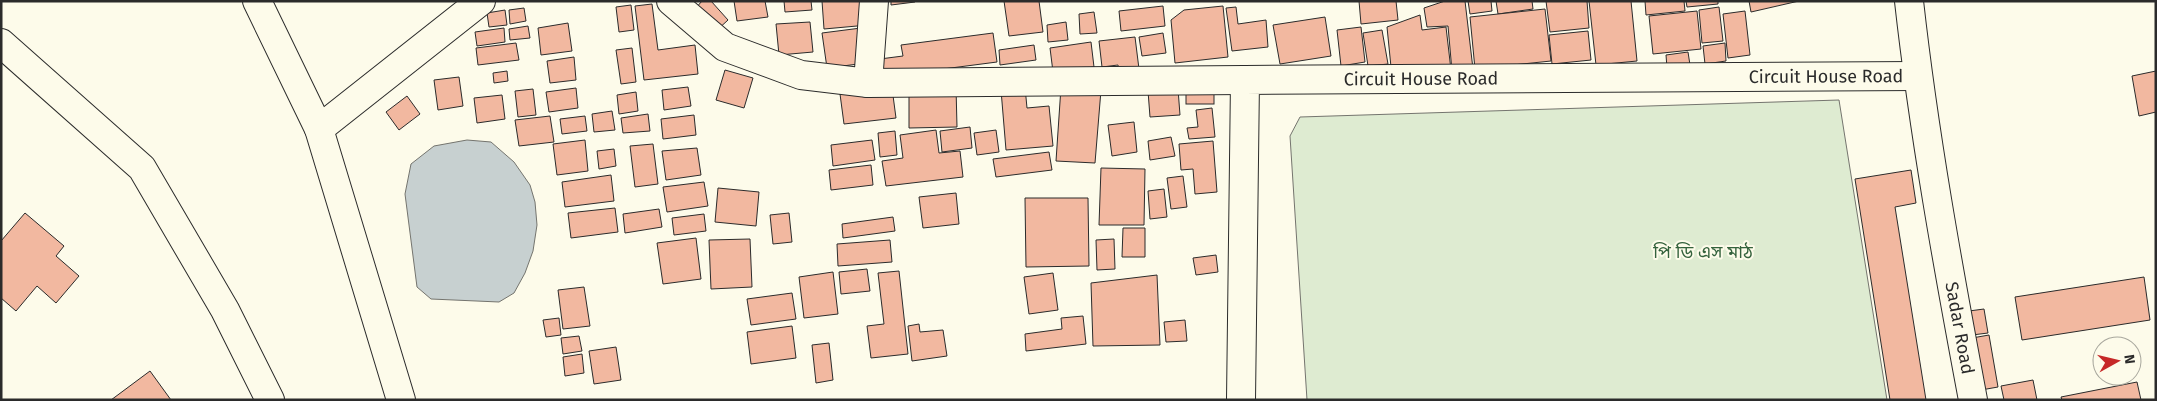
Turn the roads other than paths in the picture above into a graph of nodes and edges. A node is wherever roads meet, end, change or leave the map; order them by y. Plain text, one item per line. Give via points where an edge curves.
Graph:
1 (257, 1) edge
2 (481, 1) edge
3 (671, 1) edge
4 (874, 1) edge
5 (1909, 1) edge
6 (1, 43) edge
7 (1917, 76) junction
8 (1245, 80) junction
9 (868, 83) junction
10 (319, 129) junction
11 (270, 400) edge
12 (401, 400) edge
13 (1241, 400) edge
14 (1973, 400) edge

1 - 10 street
2 - 10 street
3 - 9 street, Circuit House Road via 725,47 801,75
4 - 9 street
5 - 7 street, Sadar Road
6 - 11 street via 142,168 225,310
7 - 8 street, Circuit House Road
7 - 14 street, Sadar Road
8 - 9 street, Circuit House Road
8 - 13 street
10 - 12 street

